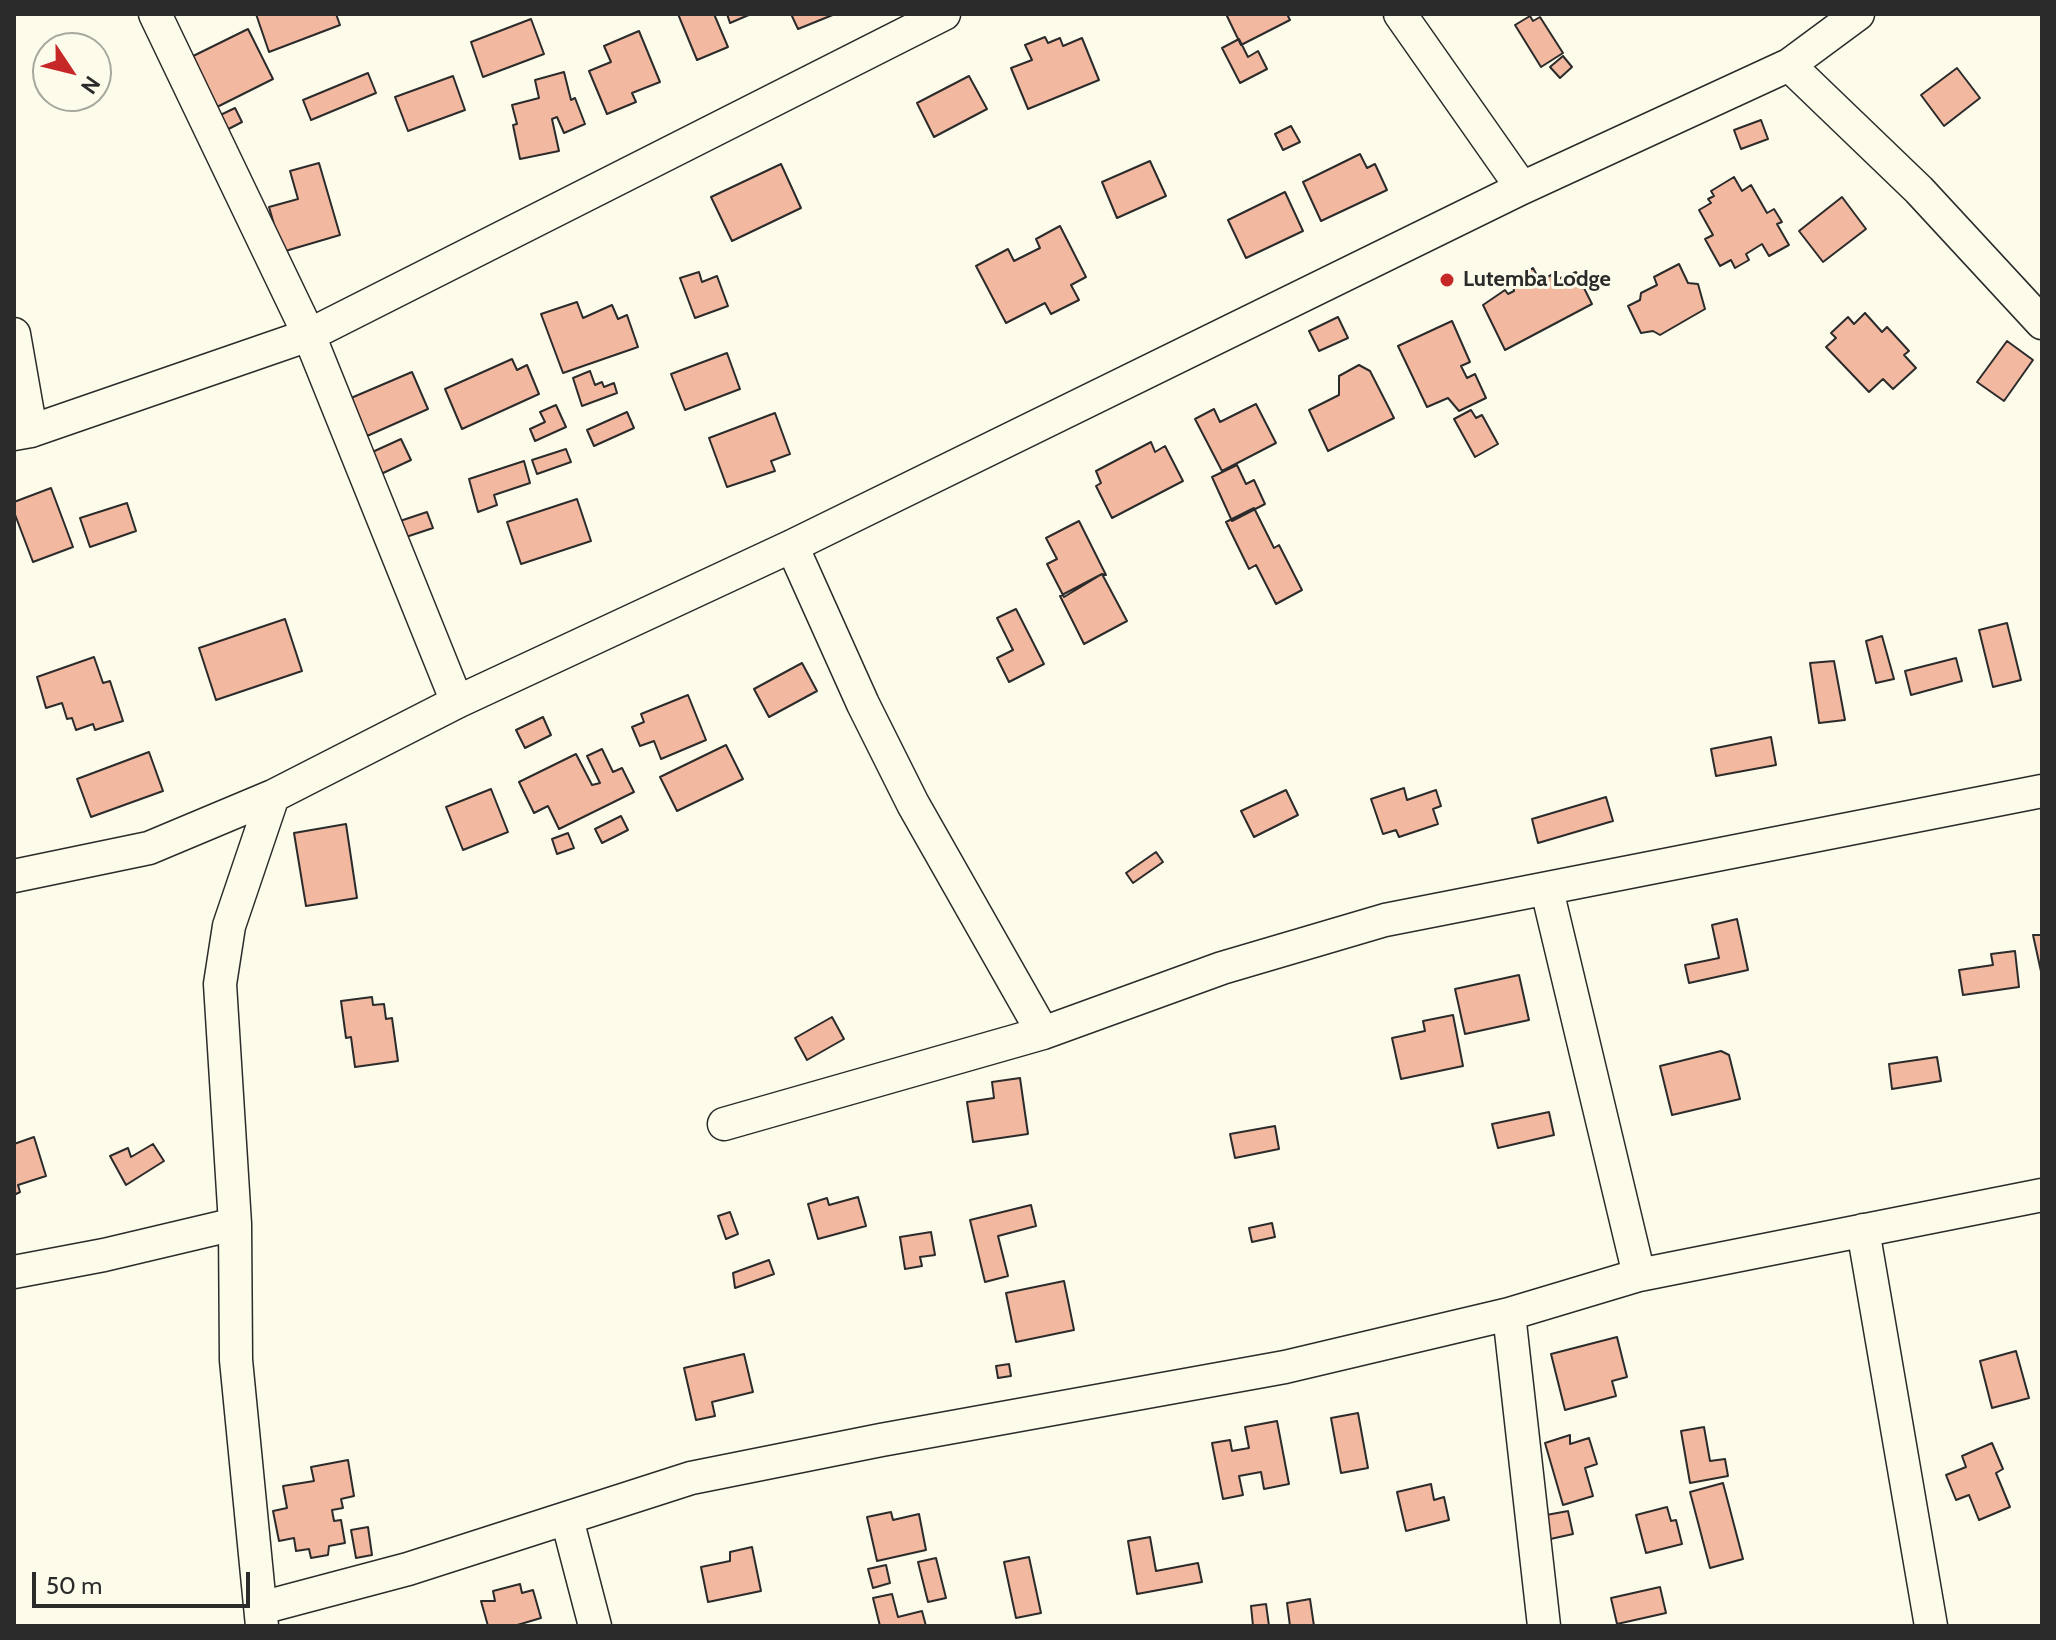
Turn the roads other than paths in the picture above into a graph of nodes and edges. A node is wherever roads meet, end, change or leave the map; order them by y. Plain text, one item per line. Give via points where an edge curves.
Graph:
1 (155, 14) edge
2 (944, 14) edge
3 (1400, 14) edge
4 (1858, 14) edge
5 (1789, 65) junction
6 (1522, 188) junction
7 (2042, 323) edge
8 (14, 334) edge
9 (309, 335) junction
10 (22, 432) edge
11 (792, 546) junction
12 (457, 702) junction
13 (2042, 791) edge
14 (273, 796) junction
15 (14, 876) edge
16 (1547, 890) junction
17 (1043, 1033) junction
18 (724, 1124) dead end
19 (2042, 1195) edge
20 (235, 1224) junction
21 (1863, 1230) junction
22 (14, 1272) edge
23 (1639, 1275) junction
24 (1509, 1314) junction
25 (567, 1519) junction
26 (261, 1617) edge
27 (595, 1626) edge
28 (1544, 1626) edge
29 (1931, 1626) edge

1 - 9 street
2 - 9 street
3 - 6 street
4 - 5 street
5 - 6 street
5 - 7 street via 1930,201
6 - 11 street
8 - 10 street
9 - 10 street
9 - 12 street
11 - 12 street
11 - 17 street via 913,804
12 - 14 street
13 - 16 street
14 - 15 street via 149,848
14 - 20 street via 229,926 220,984
16 - 17 street via 1385,920 1222,968
16 - 23 street
17 - 18 street
19 - 21 street
20 - 22 street
20 - 26 street via 236,1360
21 - 23 street
21 - 29 street
23 - 24 street
24 - 25 street via 1285,1367 691,1478
24 - 28 street
25 - 26 street
25 - 27 street

